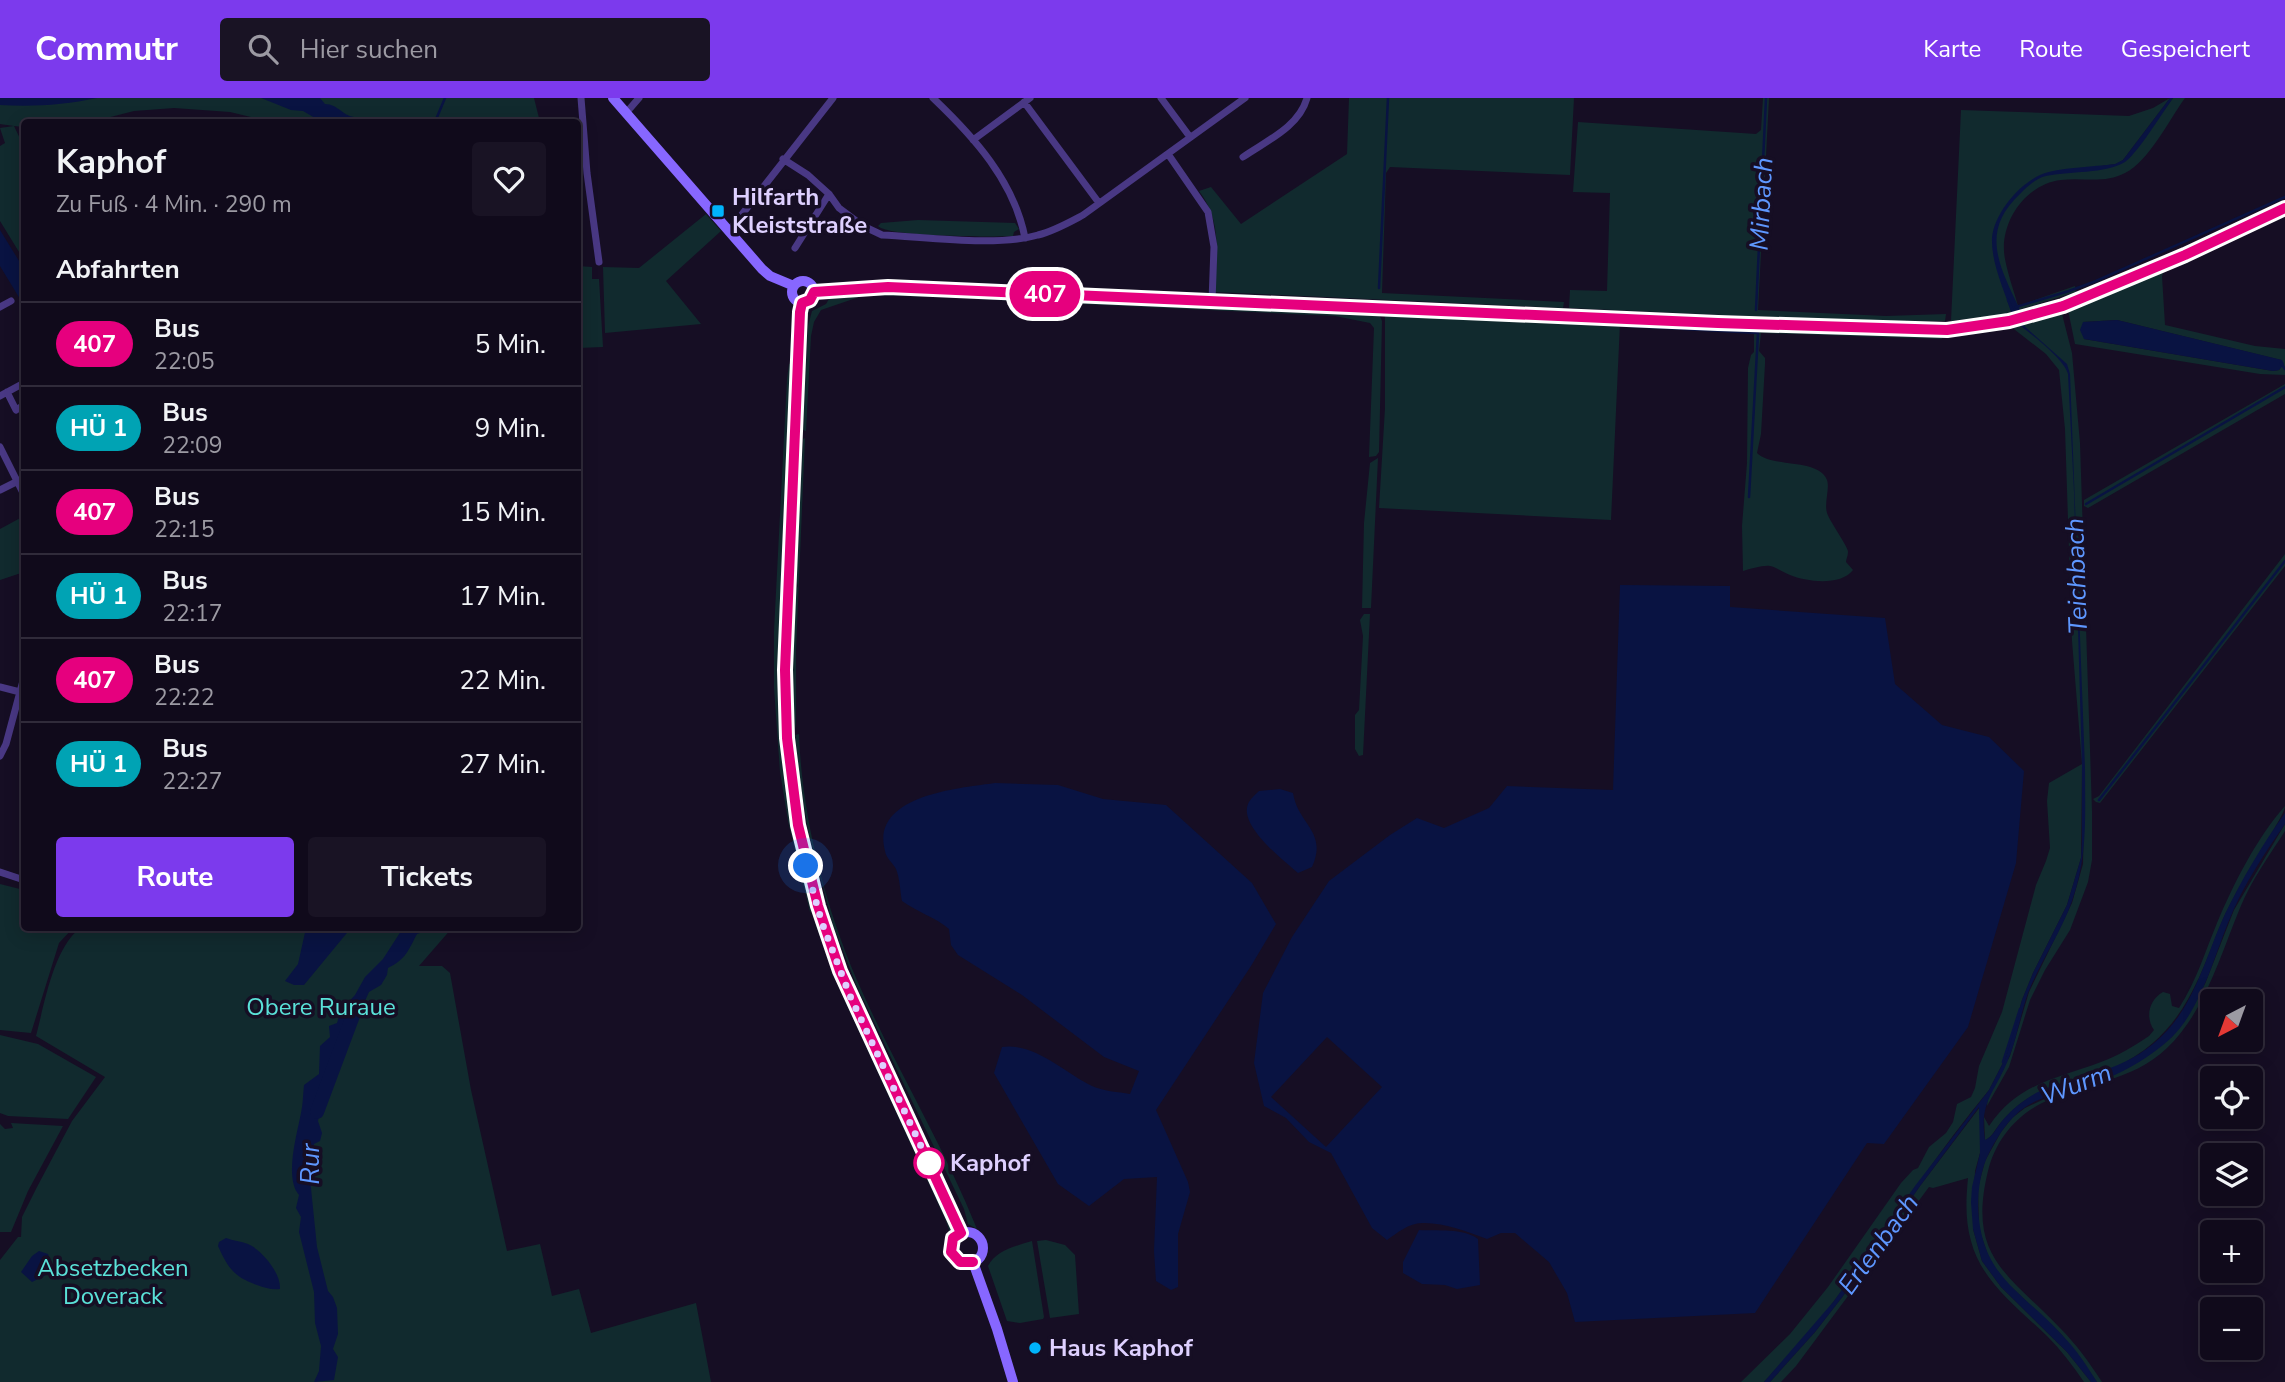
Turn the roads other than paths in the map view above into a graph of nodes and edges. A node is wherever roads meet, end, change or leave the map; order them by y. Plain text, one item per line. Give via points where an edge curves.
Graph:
1 (581, 98) edge
2 (612, 98) edge
3 (639, 98) edge
4 (833, 98) edge
5 (933, 98) edge
6 (1161, 98) edge
7 (1245, 98) edge
8 (1307, 98) edge
9 (1027, 100) edge
10 (626, 113) junction
11 (1190, 137) junction
12 (973, 140) junction
13 (1168, 153) junction
14 (1243, 158) dead end
15 (783, 159) junction
16 (829, 194) junction
17 (1099, 203) junction
18 (2285, 208) edge
19 (729, 231) junction
20 (1025, 238) junction
21 (795, 248) dead end
22 (599, 262) dead end
23 (794, 286) junction
24 (814, 292) junction
25 (11, 301) dead end
26 (1212, 301) junction
27 (802, 303) junction
28 (0, 307) edge
29 (21, 385) edge
30 (3, 394) edge
31 (21, 407) edge
32 (0, 447) edge
33 (21, 479) edge
34 (0, 490) edge
35 (0, 687) edge
36 (21, 688) edge
37 (20, 692) junction
38 (0, 756) edge
39 (0, 872) edge
40 (21, 879) edge
41 (961, 1233) junction
42 (973, 1262) junction
43 (1013, 1382) edge

1 - 22 street
2 - 10 main road
3 - 10 street
4 - 15 street
5 - 12 street
6 - 11 street
7 - 11 street
8 - 14 street via 1295,121
9 - 12 street
9 - 17 street
10 - 19 main road
11 - 13 street
12 - 20 street via 1007,184
13 - 17 street
13 - 26 street via 1208,212 1214,247
15 - 16 street
15 - 19 street
16 - 20 street via 839,208 882,235
16 - 21 street
17 - 20 street via 1060,227
18 - 26 street via 2063,306 2009,321 1947,330
19 - 23 main road via 771,275
23 - 24 main road via 805,281
23 - 27 main road via 793,296
24 - 26 street via 888,287
24 - 27 main road
25 - 28 street
27 - 41 main road via 785,670 787,738 798,825 840,971
29 - 30 street
30 - 31 street via 16,410
32 - 33 street
33 - 34 street
35 - 37 street
36 - 37 street
37 - 38 street
39 - 40 street
41 - 42 main road via 975,1233 981,1240 982,1254
41 - 42 main road via 953,1238 951,1252 960,1262
42 - 43 main road

